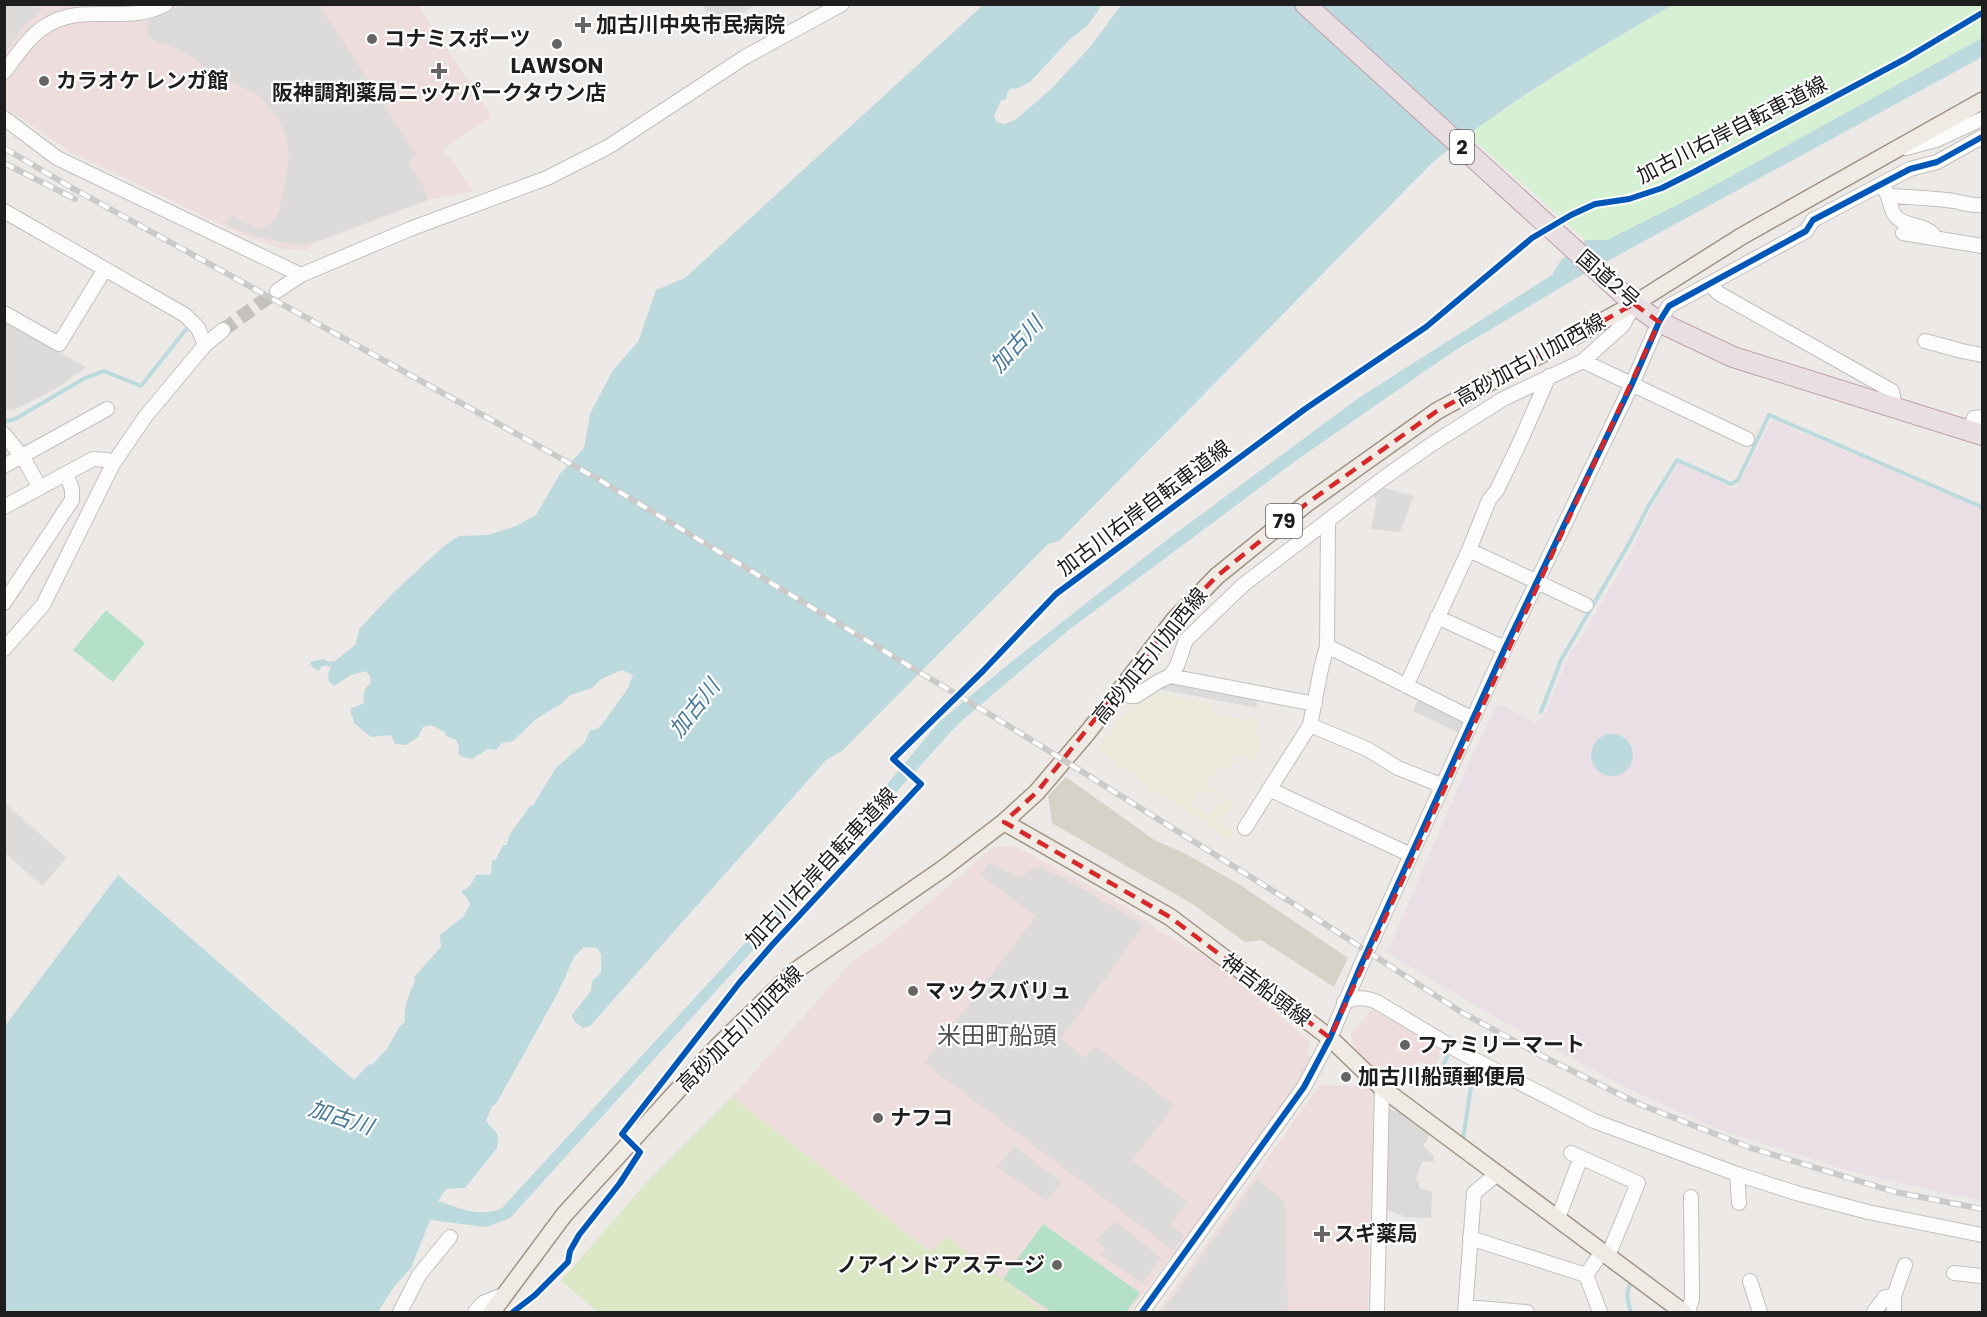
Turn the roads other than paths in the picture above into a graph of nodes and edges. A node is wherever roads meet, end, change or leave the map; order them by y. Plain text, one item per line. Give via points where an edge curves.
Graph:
1 (166, 4) edge
2 (842, 4) edge
3 (1305, 4) edge
4 (4, 72) edge
5 (1983, 102) edge
6 (4, 118) edge
7 (1983, 119) edge
8 (1983, 138) edge
9 (1894, 152) junction
10 (1885, 190) junction
11 (1983, 206) edge
12 (4, 211) edge
13 (1903, 233) dead end
14 (1938, 239) junction
15 (1983, 246) edge
16 (105, 269) junction
17 (301, 275) junction
18 (1711, 285) junction
19 (277, 291) tunnel mouth
20 (1634, 304) junction
21 (4, 313) edge
22 (1659, 321) junction
23 (224, 330) tunnel mouth
24 (1925, 340) dead end
25 (205, 345) junction
26 (1983, 355) edge
27 (1583, 361) junction
28 (1549, 376) junction
29 (1632, 384) junction
30 (107, 408) dead end
31 (1895, 408) junction
32 (1978, 428) edge
33 (4, 434) edge
34 (1747, 439) dead end
35 (21, 456) junction
36 (113, 464) junction
37 (4, 466) edge
38 (66, 474) junction
39 (40, 488) junction
40 (4, 507) edge
41 (1328, 522) junction
42 (1469, 550) junction
43 (1537, 582) junction
44 (4, 603) edge
45 (1586, 605) dead end
46 (1437, 617) junction
47 (1327, 646) junction
48 (1505, 648) junction
49 (4, 649) edge
50 (1170, 676) junction
51 (1406, 686) junction
52 (1121, 688) junction
53 (1315, 704) junction
54 (1473, 718) junction
55 (1310, 725) junction
56 (1443, 786) junction
57 (1269, 789) junction
58 (1004, 822) junction
59 (1245, 828) dead end
60 (1411, 855) junction
61 (1344, 1002) junction
62 (1330, 1038) junction
63 (1383, 1088) junction
64 (1498, 1173) junction
65 (1737, 1174) junction
66 (1691, 1197) dead end
67 (1739, 1203) dead end
68 (1558, 1218) junction
69 (1983, 1235) edge
70 (450, 1237) dead end
71 (1470, 1238) junction
72 (1605, 1254) junction
73 (1905, 1265) dead end
74 (1954, 1273) dead end
75 (1586, 1275) junction
76 (1983, 1276) edge
77 (1750, 1281) dead end
78 (503, 1295) junction
79 (1894, 1296) junction
80 (1465, 1310) edge
81 (400, 1312) edge
82 (475, 1312) edge
83 (492, 1312) edge
84 (1142, 1312) edge
85 (1377, 1312) edge
86 (1527, 1312) edge
87 (1600, 1312) edge
88 (1683, 1312) edge
89 (1688, 1312) edge
90 (1760, 1312) edge
91 (1874, 1312) edge
92 (1894, 1312) edge

1 - 4 street via 152,12 73,15 48,24
2 - 17 street via 745,57 608,147 547,178
3 - 20 highway, 国道2号 / 2
5 - 9 main road, 高砂加古川加西線 / 79
6 - 17 street via 57,158
7 - 9 street via 1936,140
8 - 10 street via 1937,162 1910,169
9 - 20 main road, 高砂加古川加西線 / 79 via 1742,236
10 - 11 street
10 - 14 street via 1901,221 1929,230
10 - 18 street via 1813,220 1806,231
12 - 16 street
13 - 14 street
14 - 15 street
16 - 21 street via 59,344
16 - 25 street via 185,315 198,328
17 - 19 street
18 - 22 street via 1669,306
18 - 31 street via 1718,293 1892,391
20 - 22 highway, 国道2号 / 2
20 - 27 street via 1623,325
20 - 52 main road, 高砂加古川加西線 / 79 via 1437,411 1306,504 1217,576 1174,620
22 - 29 street
22 - 31 highway, 国道2号 / 2 via 1733,357
23 - 25 street
24 - 26 street
25 - 36 street via 145,417
27 - 28 street
27 - 29 street
28 - 41 street via 1503,399 1432,444
28 - 42 street
29 - 34 street
29 - 43 street
30 - 35 street
31 - 32 highway, 国道2号 / 2
33 - 35 street
35 - 37 street
35 - 39 street
36 - 38 street via 93,459
36 - 49 street via 43,605
38 - 39 street
38 - 44 street via 72,500
39 - 40 street
41 - 47 street
41 - 50 street via 1243,585 1192,633
42 - 43 street
42 - 46 street
43 - 45 street
43 - 48 street
46 - 48 street
46 - 51 street
47 - 51 street
47 - 53 street
48 - 54 street
50 - 52 street via 1136,696
50 - 53 street
51 - 54 street
52 - 58 main road, 高砂加古川加西線 / 79 via 1037,792
53 - 55 street
54 - 56 street
55 - 56 street
55 - 57 street
56 - 60 street
57 - 59 street
57 - 60 street
58 - 62 main road, 神吉船頭線 via 1170,917
58 - 78 main road, 高砂加古川加西線 / 79 via 795,971 718,1046 564,1215
60 - 61 street
61 - 62 street
61 - 65 street via 1365,997 1462,1053 1594,1121
62 - 63 main road, 神吉船頭線
62 - 84 street via 1304,1087
63 - 64 main road, 神吉船頭線
63 - 85 street
64 - 68 main road, 神吉船頭線
64 - 71 street via 1474,1193
65 - 67 street
65 - 69 street via 1858,1209
66 - 89 street via 1692,1299
68 - 72 main road, 神吉船頭線
68 - 72 street via 1576,1155 1638,1183
70 - 81 street via 419,1275
71 - 75 street
71 - 80 street
72 - 75 street
72 - 88 main road, 神吉船頭線
73 - 79 street
74 - 76 street
75 - 87 street
77 - 90 street
78 - 82 street via 483,1303
78 - 83 main road, 高砂加古川加西線 / 79
79 - 91 street via 1885,1297
79 - 92 street
80 - 86 street

